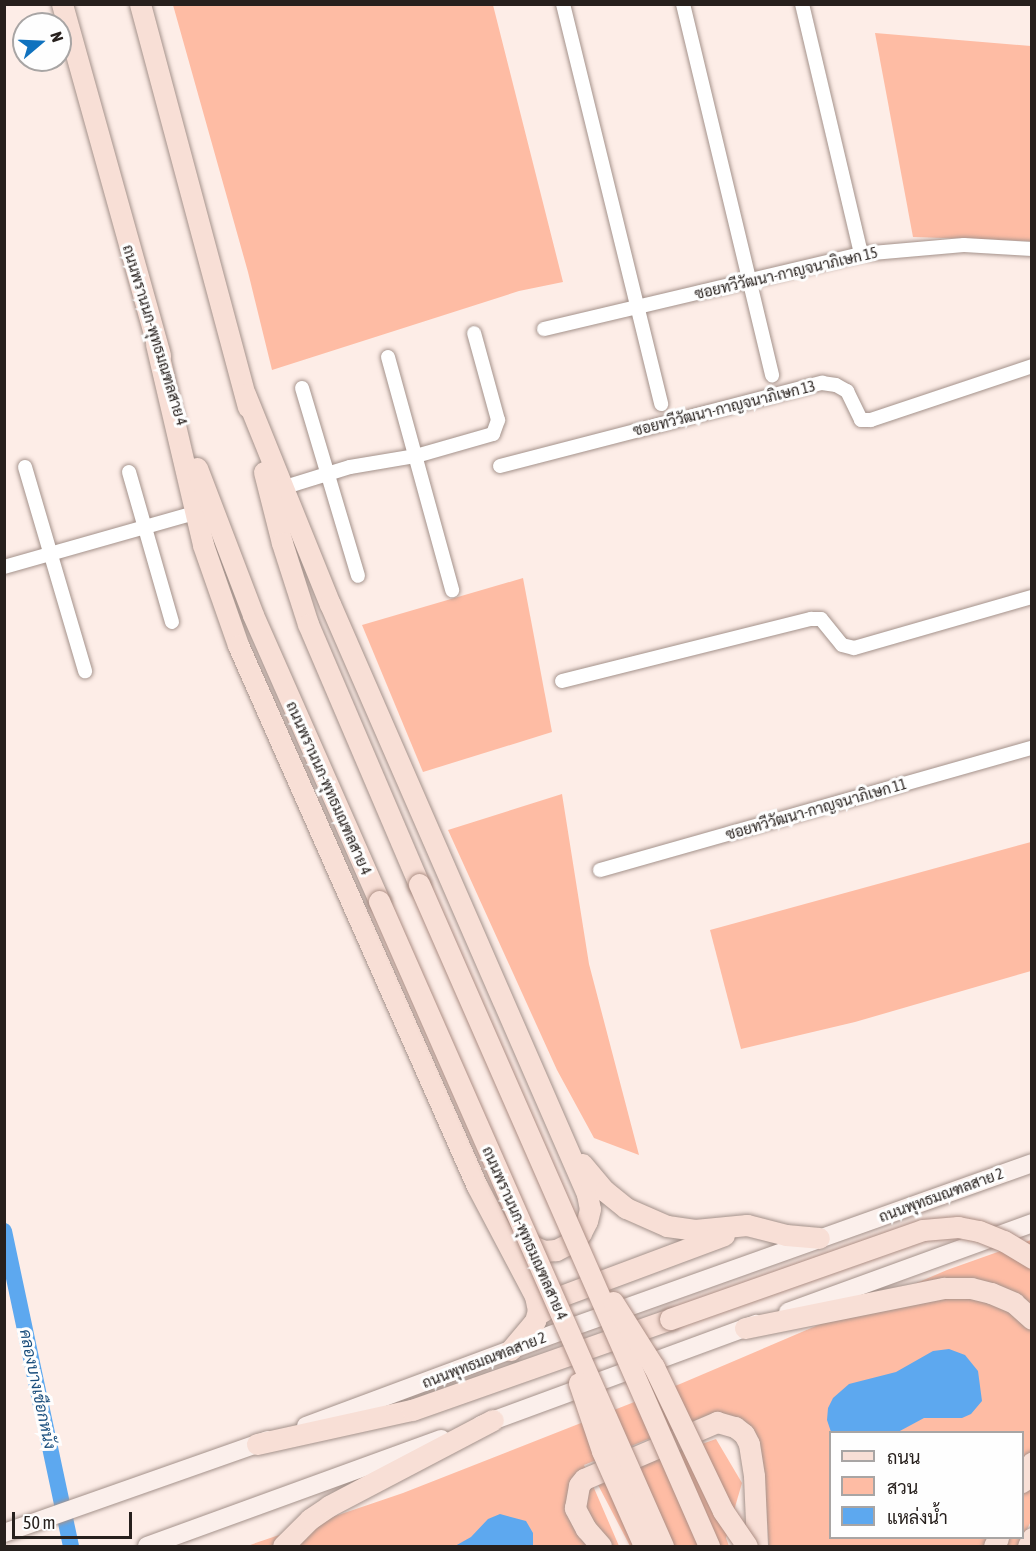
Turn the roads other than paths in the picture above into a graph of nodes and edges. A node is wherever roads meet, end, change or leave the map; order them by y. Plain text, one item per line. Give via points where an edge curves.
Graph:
1 (62, 4) edge
2 (140, 4) edge
3 (563, 4) edge
4 (683, 4) edge
5 (802, 4) edge
6 (1032, 249) edge
7 (861, 254) junction
8 (749, 282) junction
9 (638, 306) junction
10 (544, 329) dead end
11 (474, 333) dead end
12 (156, 344) junction
13 (388, 357) dead end
14 (1032, 366) edge
15 (772, 376) dead end
16 (302, 388) dead end
17 (245, 394) junction
18 (661, 404) dead end
19 (416, 456) junction
20 (500, 466) dead end
21 (25, 467) dead end
22 (129, 472) dead end
23 (329, 473) junction
24 (282, 488) junction
25 (195, 513) junction
26 (145, 527) junction
27 (50, 555) junction
28 (4, 567) edge
29 (358, 576) dead end
30 (452, 590) dead end
31 (1032, 597) edge
32 (172, 622) dead end
33 (85, 671) dead end
34 (562, 681) dead end
35 (1032, 748) edge
36 (600, 870) dead end
37 (555, 1120) junction
38 (1032, 1163) edge
39 (490, 1211) junction
40 (1032, 1223) edge
41 (747, 1225) junction
42 (819, 1239) junction
43 (1032, 1258) edge
44 (585, 1262) junction
45 (537, 1317) junction
46 (1032, 1319) edge
47 (565, 1323) junction
48 (745, 1328) junction
49 (511, 1350) junction
50 (493, 1420) junction
51 (257, 1444) junction
52 (602, 1451) junction
53 (1032, 1461) edge
54 (1024, 1480) edge
55 (4, 1533) edge
56 (1032, 1538) edge
57 (147, 1546) edge
58 (283, 1546) edge
59 (602, 1546) edge
60 (627, 1546) edge
61 (644, 1546) edge
62 (663, 1546) edge
63 (709, 1546) edge
64 (747, 1546) edge
65 (757, 1546) edge
66 (1028, 1546) edge

1 - 12 main road, ถนนพรานนก-พุทธมณฑลสาย 4
2 - 17 main road
3 - 9 street
4 - 8 street
5 - 7 street
6 - 7 street, ซอยทวีวัฒนา-กาญจนาภิเษก 15 via 964,245
7 - 8 street, ซอยทวีวัฒนา-กาญจนาภิเษก 15
8 - 9 street, ซอยทวีวัฒนา-กาญจนาภิเษก 15
8 - 15 street
9 - 10 street, ซอยทวีวัฒนา-กาญจนาภิเษก 15
9 - 18 street
11 - 19 street via 497,428 484,438
12 - 25 main road
12 - 47 main road, ถนนพรานนก-พุทธมณฑลสาย 4, bridge via 236,574
13 - 19 street
14 - 20 street, ซอยทวีวัฒนา-กาญจนาภิเษก 13 via 871,420 861,420 847,391 822,383
16 - 23 street
17 - 24 main road
17 - 44 main road, bridge via 274,516 301,606
19 - 23 street
19 - 30 street
21 - 27 street
22 - 26 street
23 - 24 street
23 - 29 street
24 - 37 main road
25 - 26 street
25 - 39 main road via 213,580 252,679
26 - 27 street
26 - 32 street
27 - 28 street
27 - 33 street
31 - 34 street via 854,648 842,645 821,619 811,619
35 - 36 street, ซอยทวีวัฒนา-กาญจนาภิเษก 11
37 - 39 main road via 589,1201 589,1216 581,1233 563,1248 539,1250 514,1237
37 - 41 main road via 588,1173 614,1200 639,1216 695,1230
38 - 42 main road, ถนนพุทธมณฑลสาย 2
39 - 45 main road via 532,1289
40 - 48 main road
41 - 42 main road
41 - 45 main road via 561,1296
42 - 49 main road, ถนนพุทธมณฑลสาย 2
43 - 51 main road, bridge via 979,1231 958,1227 923,1230 412,1410
44 - 63 main road, bridge
44 - 64 main road, bridge via 654,1367 723,1511
45 - 49 main road
46 - 48 main road via 1014,1303 991,1293 944,1288
47 - 52 main road, bridge via 580,1386
47 - 62 main road, ถนนพรานนก-พุทธมณฑลสาย 4, bridge
48 - 50 main road
49 - 51 main road, ถนนพุทธมณฑลสาย 2
50 - 57 main road
50 - 58 main road via 329,1506
51 - 55 main road, ถนนพุทธมณฑลสาย 2
52 - 60 main road, bridge
52 - 61 main road, bridge
53 - 54 main road
56 - 66 main road
59 - 65 main road via 586,1529 575,1508 584,1479 717,1422 735,1427 749,1444

